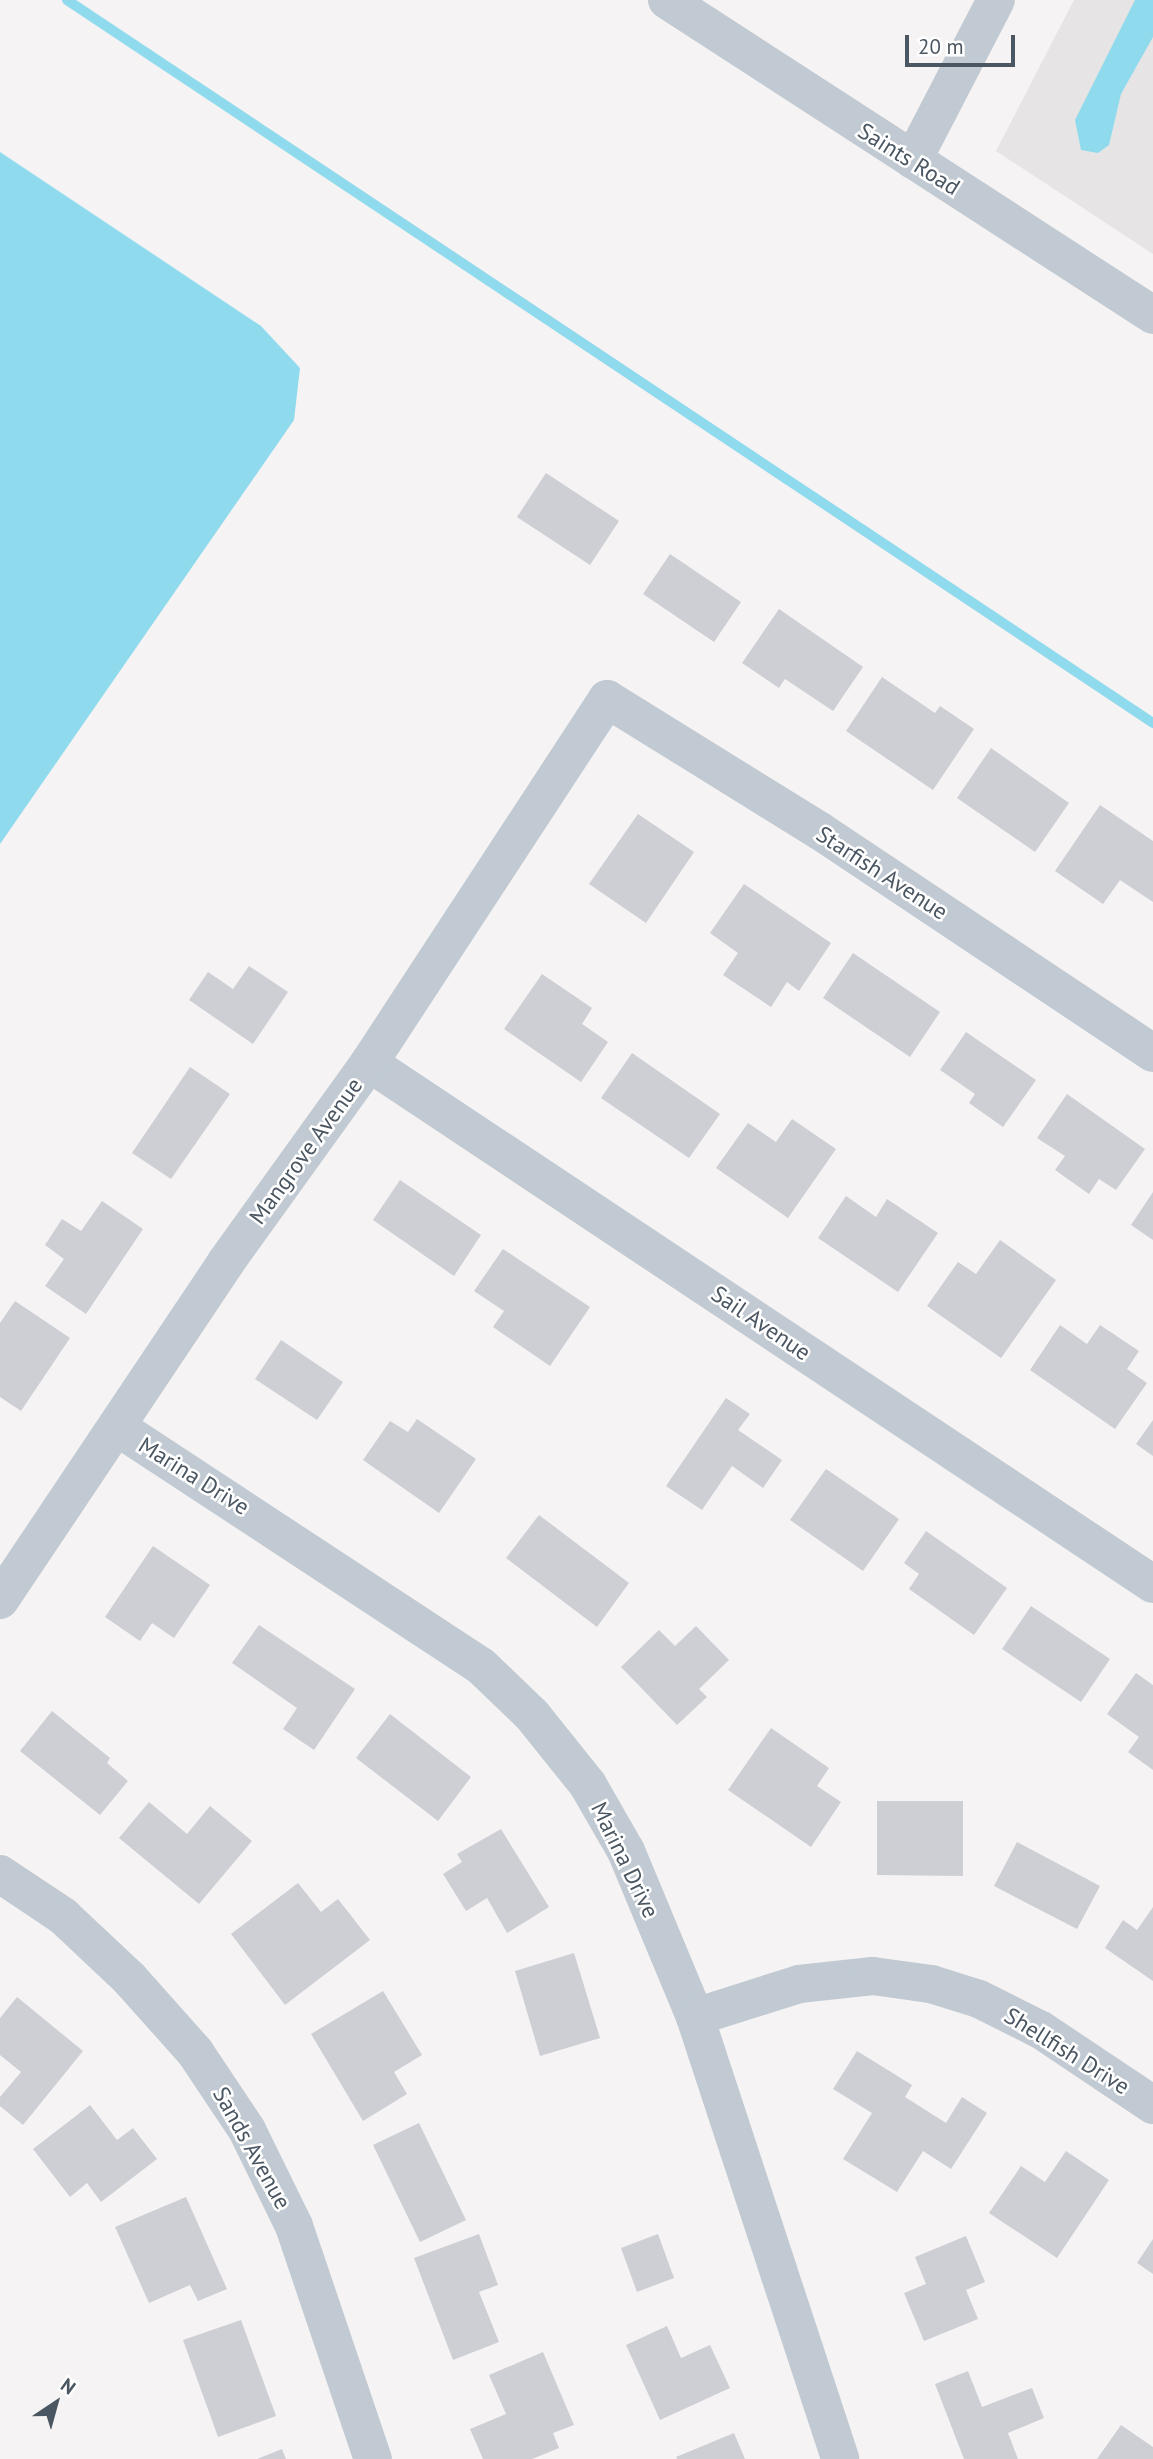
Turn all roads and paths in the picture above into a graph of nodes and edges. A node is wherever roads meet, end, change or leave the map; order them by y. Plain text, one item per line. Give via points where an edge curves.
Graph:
1 (667, 0) edge
2 (996, 0) edge
3 (914, 160) junction
4 (1153, 316) edge
5 (607, 699) joint
6 (1153, 1053) edge
7 (369, 1063) junction
8 (117, 1427) junction
9 (1153, 1584) edge
10 (0, 1600) edge
11 (0, 1874) edge
12 (695, 2017) junction
13 (1153, 2105) edge
14 (373, 2459) edge
15 (840, 2459) edge

1 - 3 street, Saints Road
2 - 3 street
3 - 4 street, Saints Road
5 - 6 street, Starfish Avenue via 820,831
5 - 7 street, Mangrove Avenue
7 - 8 street, Mangrove Avenue via 226,1262
7 - 9 street, Sail Avenue
8 - 10 street, Mangrove Avenue
8 - 12 street, Marina Drive via 481,1666 531,1715 588,1785 626,1851
11 - 14 street, Sands Avenue via 64,1916 130,1978 195,2052 247,2130 294,2226
12 - 13 street, Shellfish Drive via 799,1984 873,1976 931,1984 979,1999 1041,2030
12 - 15 street, Marina Drive

